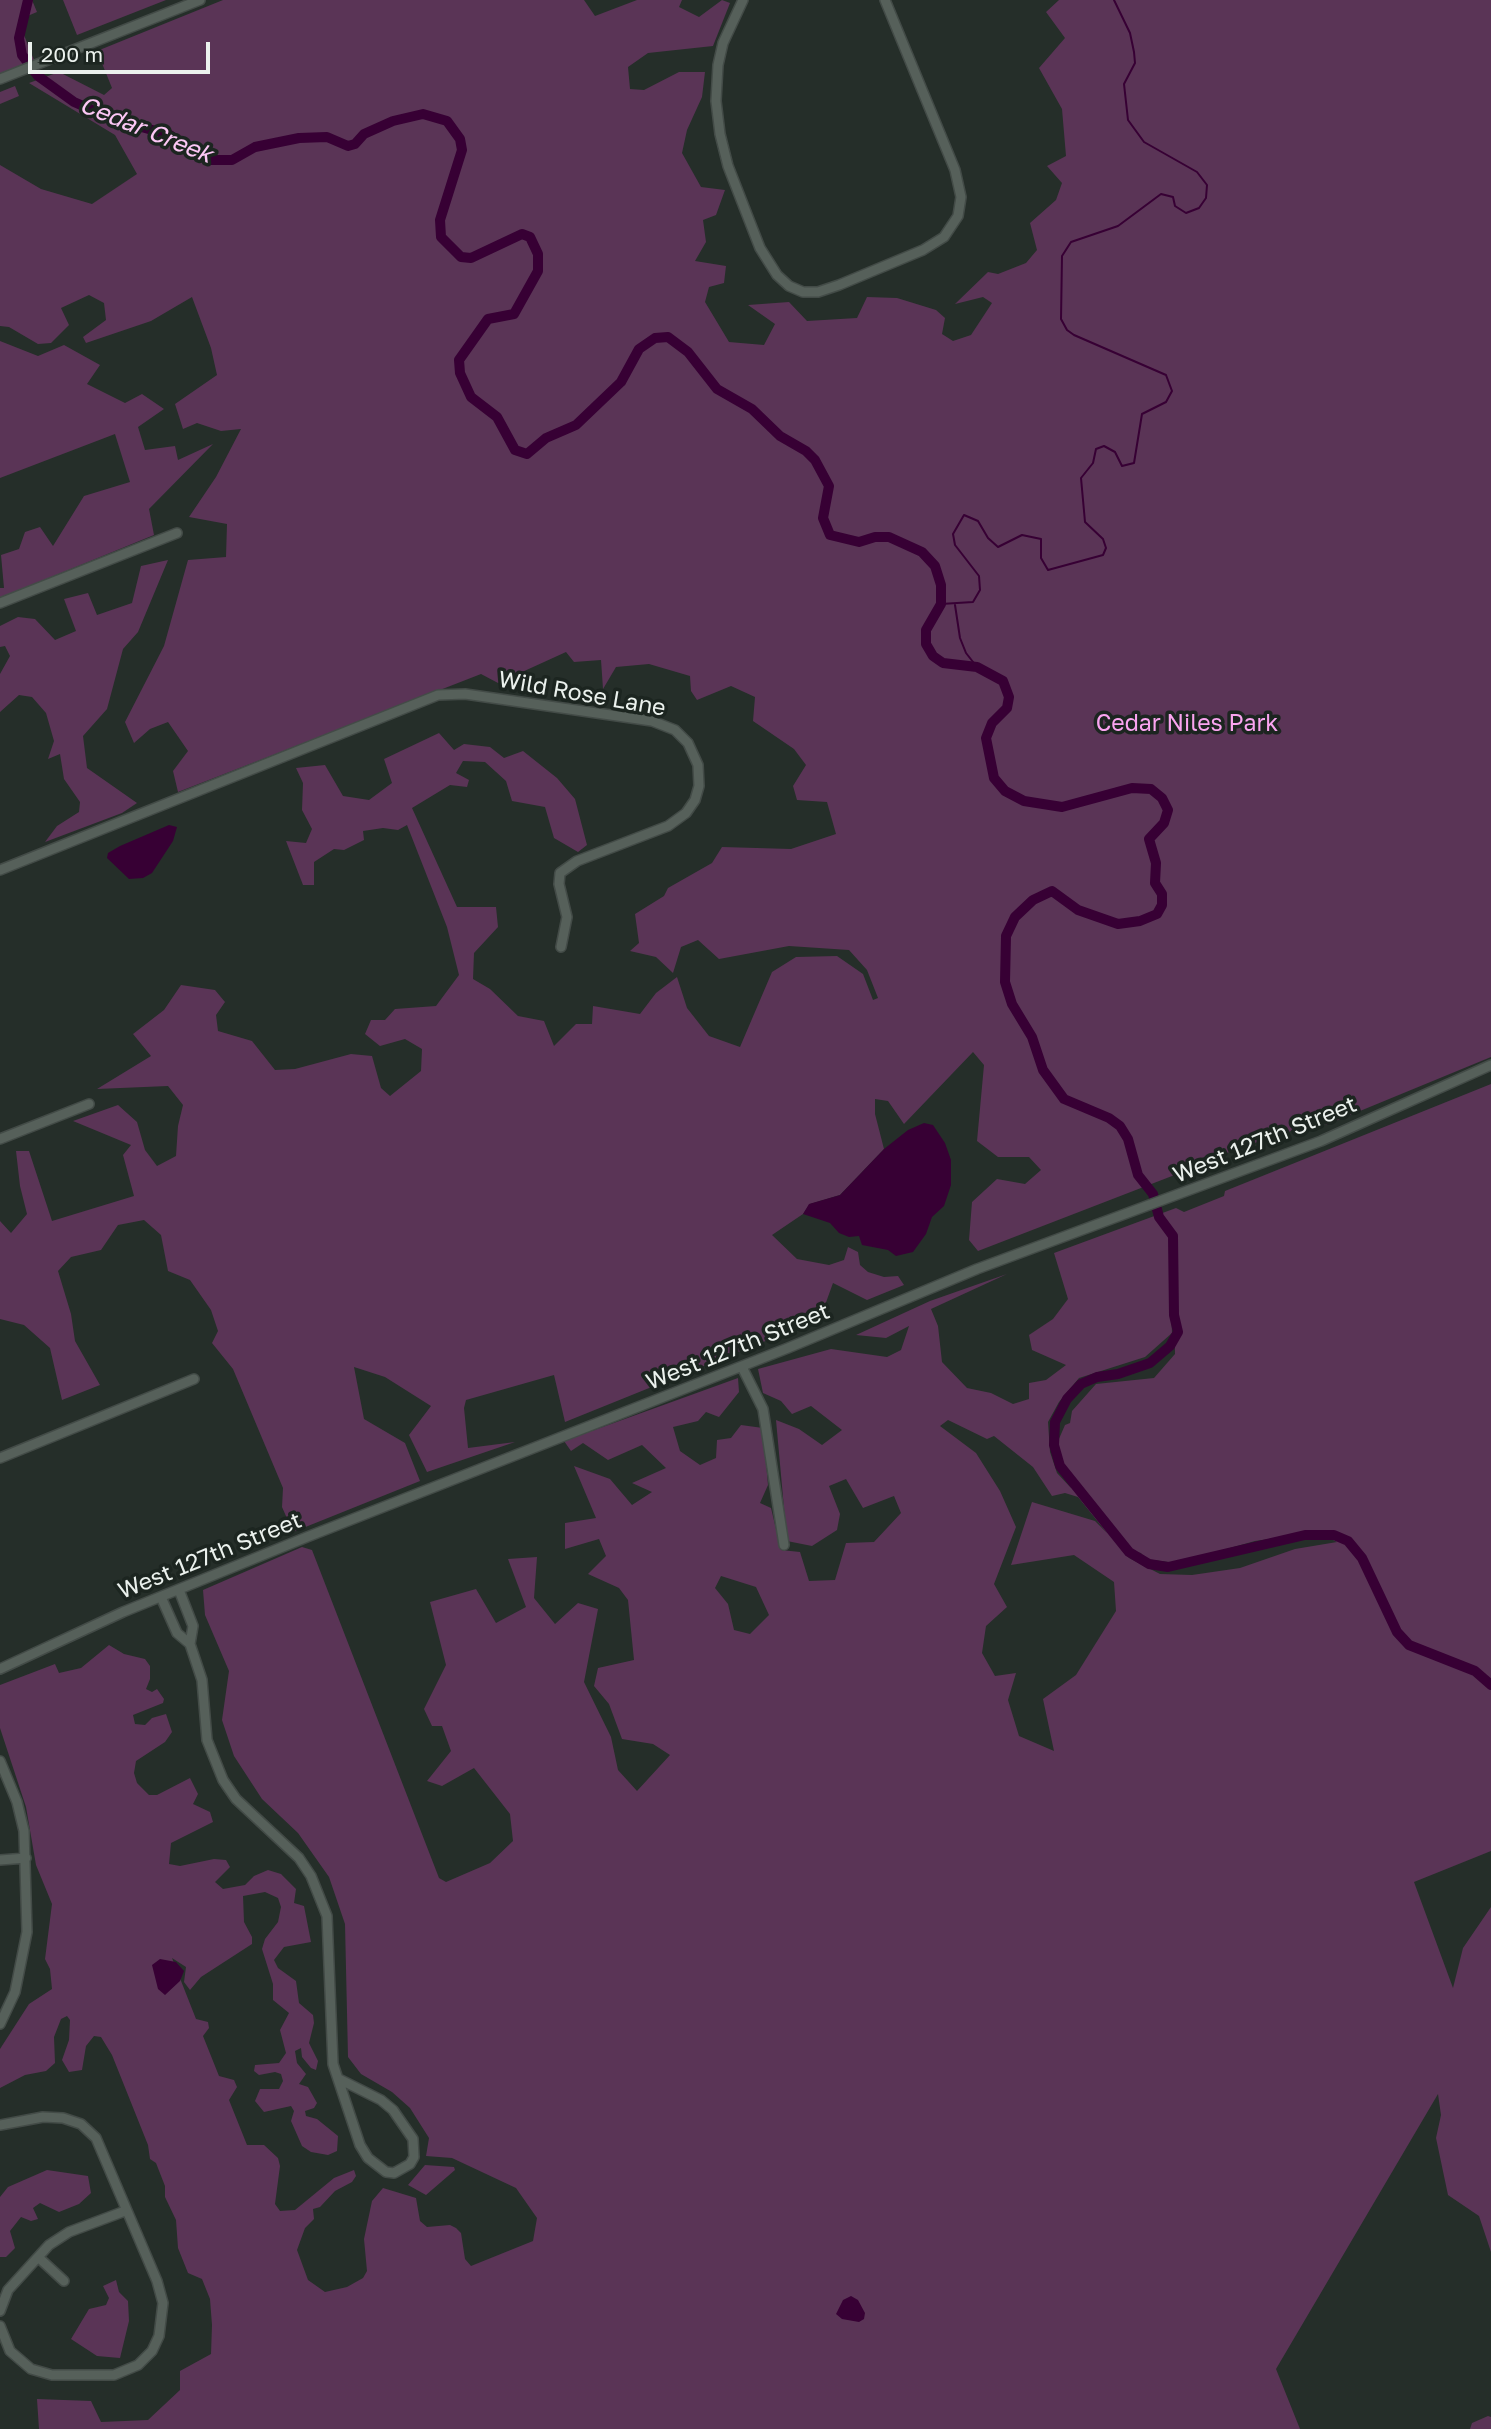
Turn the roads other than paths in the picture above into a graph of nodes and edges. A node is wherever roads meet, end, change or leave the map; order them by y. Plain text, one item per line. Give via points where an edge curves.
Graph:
1 (200, 0) edge
2 (743, 0) edge
3 (884, 0) edge
4 (0, 79) edge
5 (177, 533) dead end
6 (0, 604) edge
7 (0, 870) edge
8 (561, 947) dead end
9 (1491, 1065) edge
10 (89, 1104) dead end
11 (0, 1139) edge
12 (742, 1367) junction
13 (194, 1379) dead end
14 (0, 1458) edge
15 (784, 1545) dead end
16 (179, 1590) junction
17 (161, 1597) junction
18 (190, 1644) junction
19 (0, 1668) edge
20 (0, 1761) edge
21 (26, 1858) junction
22 (0, 1860) edge
23 (0, 2024) edge
24 (339, 2079) junction
25 (0, 2125) edge
26 (125, 2210) junction
27 (38, 2257) junction
28 (64, 2281) dead end
29 (0, 2311) edge
30 (0, 2326) edge

1 - 4 street
2 - 3 street via 721,51 717,83 717,114 728,166 761,248 777,275 797,290 818,292 923,250 947,233 958,216 958,181
5 - 6 street
7 - 8 street, Wild Rose Lane via 447,694 652,722 675,730 688,743 698,765 695,800 668,825 578,861 560,873 567,917
9 - 12 street, West 127th Street via 1321,1141 1020,1252
10 - 11 street
12 - 15 street via 763,1409
12 - 16 street, West 127th Street
13 - 14 street
16 - 17 street, West 127th Street
16 - 18 street via 193,1626
17 - 18 street via 177,1633
17 - 19 street, West 127th Street
18 - 24 street via 202,1680 207,1741 223,1780 236,1799 299,1858 320,1896 328,1936 329,2038
20 - 21 street via 17,1802
21 - 22 street
21 - 23 street via 24,1958
24 - 24 street via 346,2110 368,2158 386,2172 410,2164 413,2139 393,2110
25 - 26 street via 53,2117 81,2124 101,2146
26 - 27 street via 60,2237
26 - 30 street via 162,2295 159,2336 145,2359 114,2375 40,2373 23,2365 10,2351
27 - 28 street
27 - 29 street via 8,2290

